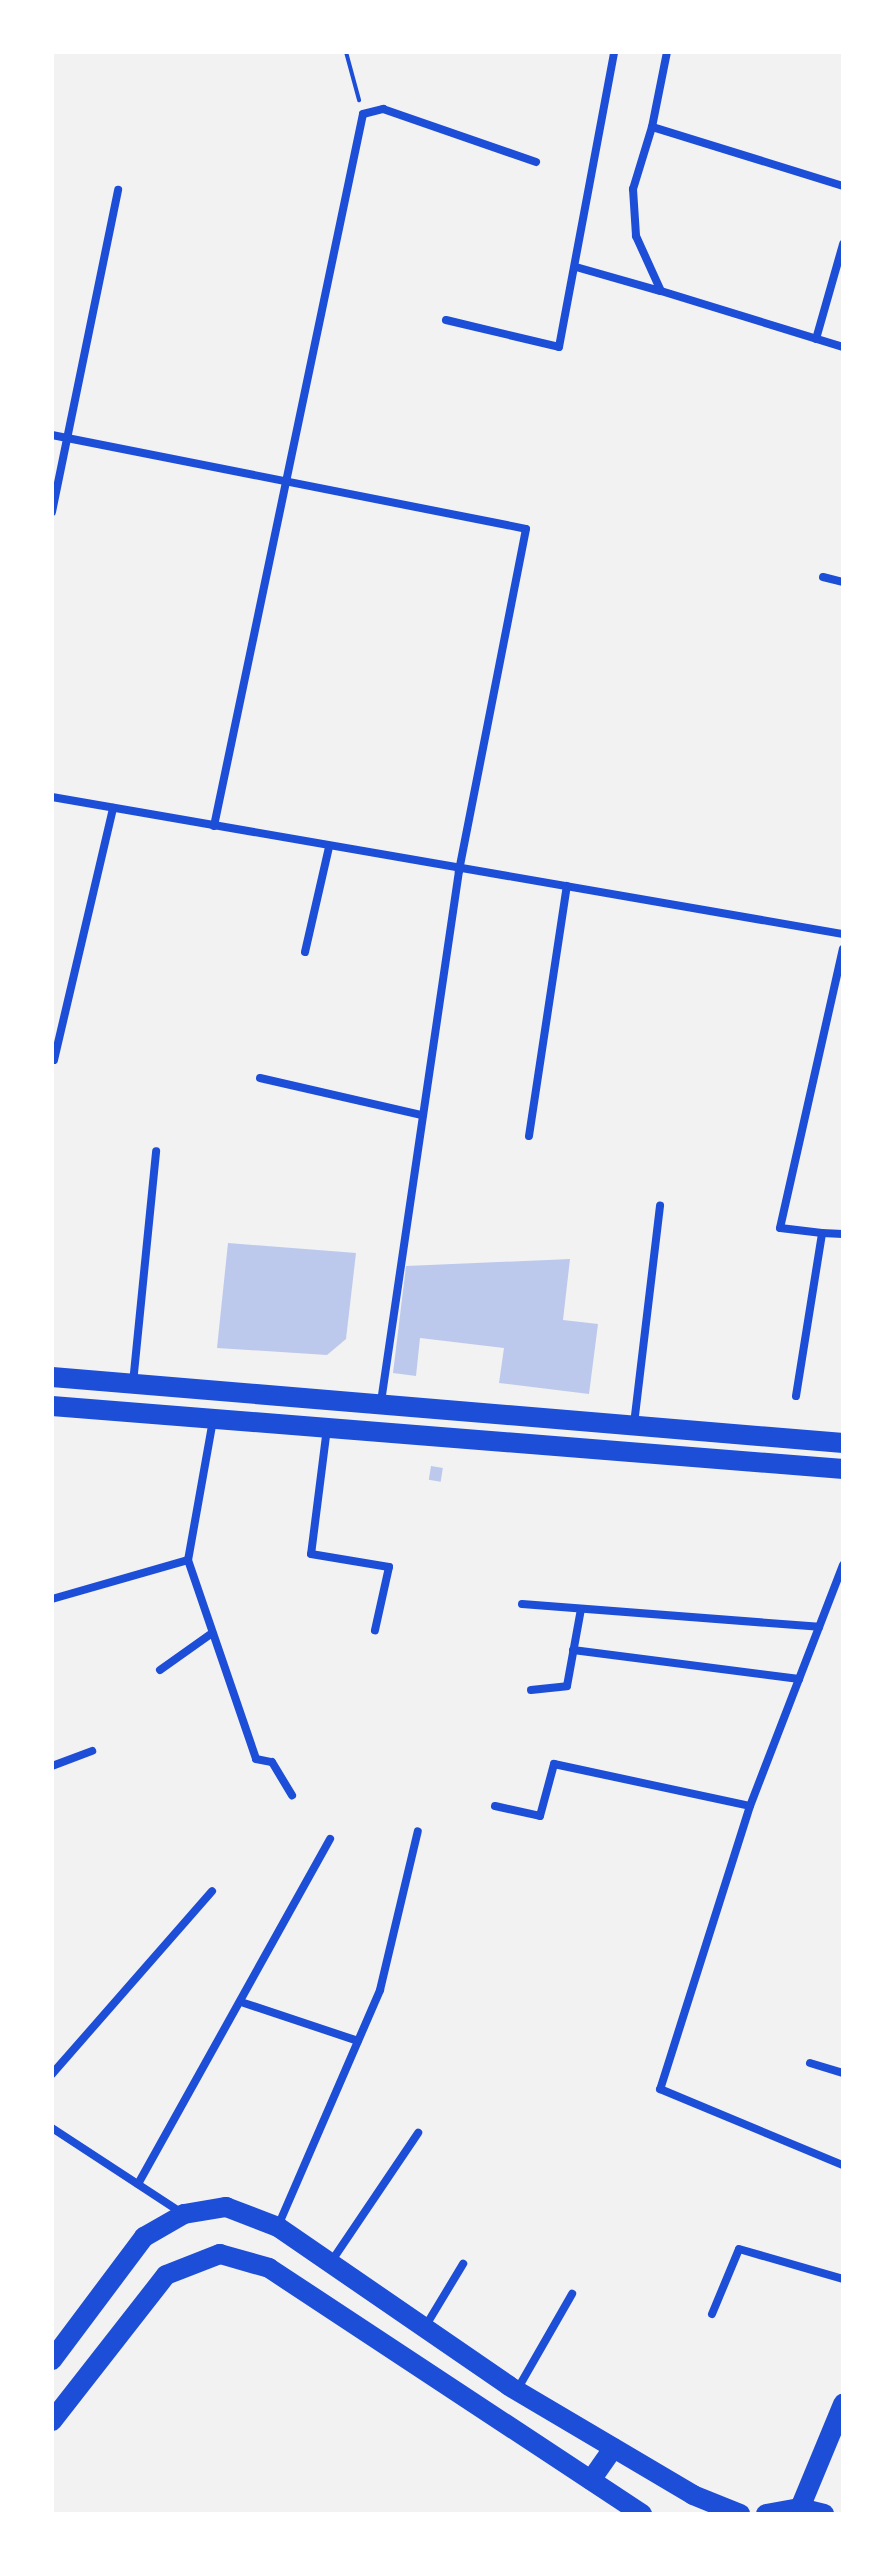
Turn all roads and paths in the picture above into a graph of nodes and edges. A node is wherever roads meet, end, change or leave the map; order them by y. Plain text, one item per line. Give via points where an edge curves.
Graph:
1 (346, 52) edge
2 (614, 52) edge
3 (667, 52) edge
4 (363, 114) junction
5 (652, 127) junction
6 (536, 162) dead end
7 (843, 186) edge
8 (118, 190) dead end
9 (843, 244) edge
10 (576, 267) junction
11 (661, 291) junction
12 (446, 320) dead end
13 (816, 339) junction
14 (843, 347) edge
15 (52, 435) edge
16 (67, 438) junction
17 (286, 481) junction
18 (52, 512) edge
19 (823, 577) dead end
20 (843, 582) edge
21 (52, 797) edge
22 (113, 808) junction
23 (214, 826) junction
24 (329, 847) junction
25 (459, 871) junction
26 (567, 886) junction
27 (843, 934) edge
28 (843, 949) edge
29 (305, 952) dead end
30 (54, 1060) dead end
31 (260, 1078) dead end
32 (421, 1115) junction
33 (529, 1136) dead end
34 (156, 1151) dead end
35 (660, 1206) dead end
36 (822, 1233) junction
37 (843, 1234) edge
38 (52, 1377) edge
39 (133, 1383) junction
40 (796, 1396) dead end
41 (381, 1403) junction
42 (52, 1406) edge
43 (213, 1419) junction
44 (633, 1425) junction
45 (327, 1428) junction
46 (843, 1443) edge
47 (843, 1469) edge
48 (188, 1560) junction
49 (843, 1565) edge
50 (52, 1599) edge
51 (522, 1604) dead end
52 (581, 1609) junction
53 (819, 1627) junction
54 (375, 1630) dead end
55 (212, 1633) junction
56 (573, 1650) junction
57 (160, 1670) dead end
58 (799, 1679) junction
59 (531, 1690) dead end
60 (92, 1751) dead end
61 (52, 1766) edge
62 (292, 1795) dead end
63 (495, 1806) dead end
64 (750, 1806) junction
65 (418, 1831) dead end
66 (330, 1839) dead end
67 (212, 1891) dead end
68 (244, 2003) junction
69 (358, 2041) junction
70 (810, 2063) dead end
71 (843, 2073) edge
72 (52, 2074) edge
73 (52, 2128) edge
74 (418, 2133) dead end
75 (843, 2165) edge
76 (138, 2184) junction
77 (184, 2214) junction
78 (278, 2227) junction
79 (330, 2263) junction
80 (463, 2264) dead end
81 (843, 2279) edge
82 (572, 2294) dead end
83 (712, 2314) dead end
84 (424, 2328) junction
85 (52, 2360) edge
86 (516, 2390) junction
87 (843, 2404) edge
88 (52, 2421) edge
89 (613, 2448) junction
90 (591, 2480) junction
91 (800, 2508) junction
92 (642, 2514) edge
93 (740, 2514) edge
94 (766, 2514) edge
95 (824, 2514) edge

1 - 4 path
2 - 10 street
3 - 5 street
4 - 6 street via 383,109
4 - 17 street
5 - 7 street
5 - 11 street via 633,189 636,236
8 - 16 street
9 - 13 street
10 - 11 street
10 - 12 street via 559,347
11 - 13 street
13 - 14 street
15 - 16 street
16 - 17 street
16 - 18 street
17 - 23 street
17 - 25 street via 526,529
19 - 20 street
21 - 22 street
22 - 23 street
22 - 30 street
23 - 24 street
24 - 25 street
24 - 29 street
25 - 26 street
25 - 32 street
26 - 27 street
26 - 33 street
28 - 36 street via 780,1228
31 - 32 street
32 - 41 street
34 - 39 street
35 - 44 street
36 - 37 street
36 - 40 street
38 - 39 main road
39 - 41 main road
41 - 44 main road
42 - 43 main road
43 - 45 main road
43 - 48 street
44 - 46 main road
45 - 47 main road
45 - 54 street via 311,1554 389,1567
48 - 50 street
48 - 55 street
49 - 53 street
51 - 52 street
52 - 53 street
52 - 56 street
53 - 58 street
55 - 57 street
55 - 62 street via 256,1759 272,1762
56 - 58 street
56 - 59 street via 567,1686
58 - 64 street
60 - 61 street
63 - 64 street via 540,1816 554,1764
64 - 75 street via 660,2089
65 - 69 street via 397,1892 380,1990
66 - 68 street
67 - 72 street
68 - 69 street
68 - 76 street
69 - 78 street
70 - 71 street
73 - 76 street
74 - 79 street
76 - 77 street
77 - 78 main road via 226,2207
77 - 85 main road via 144,2237
78 - 79 main road
79 - 84 main road
80 - 84 street
81 - 83 street via 739,2249
82 - 86 street
84 - 86 main road
86 - 89 main road
87 - 91 main road
88 - 90 main road via 166,2275 220,2254 269,2268
89 - 90 main road
89 - 93 main road
90 - 92 main road
91 - 94 main road
91 - 95 main road

